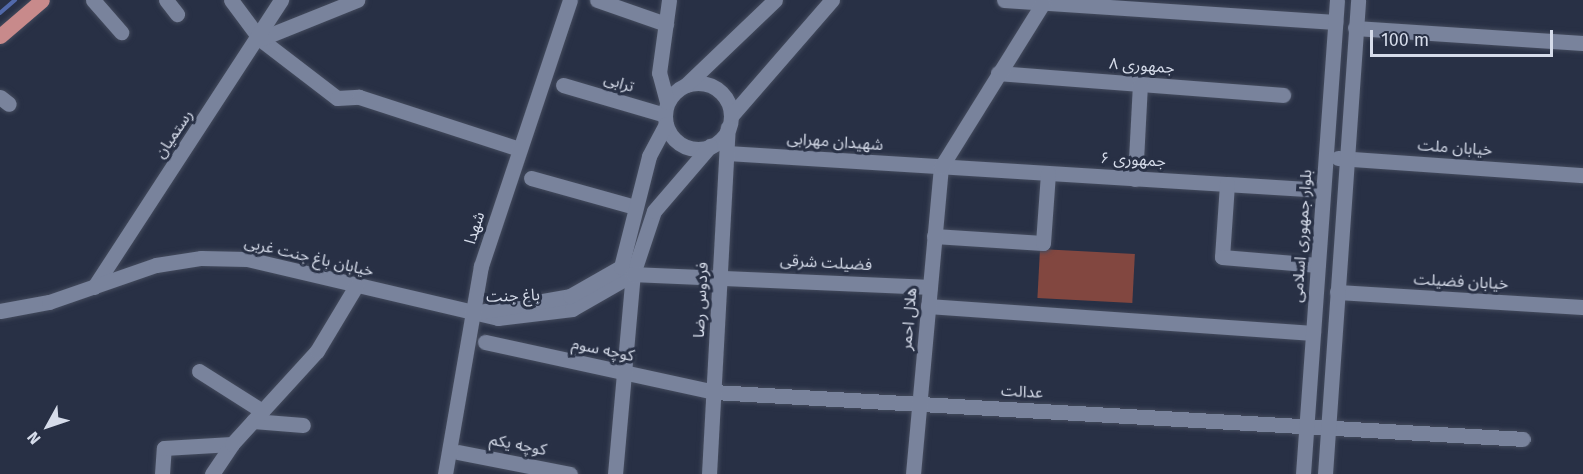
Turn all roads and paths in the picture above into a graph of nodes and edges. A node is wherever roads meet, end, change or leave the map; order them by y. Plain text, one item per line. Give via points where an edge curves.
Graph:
1 (42, 0) edge
2 (93, 0) edge
3 (166, 0) edge
4 (231, 0) edge
5 (281, 0) edge
6 (357, 0) edge
7 (570, 0) edge
8 (597, 0) edge
9 (669, 0) edge
10 (775, 0) edge
11 (832, 0) edge
12 (1004, 0) edge
13 (1337, 0) edge
14 (1358, 0) edge
15 (1043, 3) junction
16 (177, 14) dead end
17 (1335, 22) junction
18 (666, 24) junction
19 (1355, 28) junction
20 (121, 32) dead end
21 (0, 36) edge
22 (260, 39) junction
23 (1583, 43) edge
24 (998, 73) junction
25 (1140, 84) junction
26 (563, 85) dead end
27 (685, 85) junction
28 (1282, 95) dead end
29 (666, 114) junction
30 (729, 122) junction
31 (710, 146) junction
32 (519, 149) junction
33 (727, 153) junction
34 (1325, 158) junction
35 (1346, 159) junction
36 (941, 167) junction
37 (1048, 173) junction
38 (1583, 175) edge
39 (531, 178) dead end
40 (1135, 179) junction
41 (1227, 184) junction
42 (1323, 190) junction
43 (635, 207) junction
44 (934, 236) junction
45 (1318, 265) junction
46 (633, 274) junction
47 (720, 275) junction
48 (356, 286) junction
49 (94, 287) junction
50 (930, 287) junction
51 (1337, 292) junction
52 (928, 306) junction
53 (1583, 307) edge
54 (1, 311) edge
55 (471, 314) junction
56 (1313, 333) junction
57 (485, 342) dead end
58 (199, 371) dead end
59 (624, 373) junction
60 (714, 392) junction
61 (919, 404) junction
62 (257, 416) junction
63 (303, 425) dead end
64 (1307, 428) junction
65 (1328, 429) junction
66 (1523, 439) dead end
67 (232, 444) junction
68 (458, 452) dead end
69 (162, 474) edge
70 (212, 474) edge
71 (445, 474) edge
72 (570, 474) edge
73 (615, 474) edge
74 (709, 474) edge
75 (913, 474) edge
76 (1303, 474) edge
77 (1325, 474) edge

1 - 21 main road
2 - 20 street
3 - 16 street
4 - 22 street
5 - 22 street, رستمیان
6 - 22 street
7 - 32 street, شهدا
8 - 18 street
9 - 18 street
10 - 27 street
11 - 30 street
12 - 15 street
13 - 17 street, بلوار جمهوری اسلامی
14 - 19 street
15 - 17 street
15 - 24 street
17 - 34 street, بلوار جمهوری اسلامی
18 - 29 street via 659,73
19 - 23 street
19 - 35 street
22 - 32 street via 337,98 358,97
22 - 49 street, رستمیان
24 - 25 street, جمهوری ۸
24 - 36 street
25 - 28 street, جمهوری ۸
25 - 40 street
26 - 29 street, ترابی
27 - 29 street
27 - 30 street via 710,85 728,103
29 - 31 street via 688,147
29 - 43 street, باغ جنت
30 - 31 street
30 - 33 street, فردوس رضا
31 - 46 street via 654,211
32 - 55 street, شهدا
33 - 36 street, شهیدان مهرابی
33 - 47 street, فردوس رضا
34 - 35 street, خیابان ملت
34 - 42 street, بلوار جمهوری اسلامی
35 - 38 street, خیابان ملت
35 - 51 street
36 - 37 street, جمهوری ۶
36 - 44 street, هلال احمر
37 - 40 street, جمهوری ۶
37 - 44 street via 1042,243
39 - 43 street
40 - 41 street, جمهوری ۶
41 - 42 street, جمهوری ۶
41 - 45 street via 1222,256
42 - 45 street, بلوار جمهوری اسلامی
43 - 55 street, باغ جنت via 628,256 608,279 570,296 495,305
44 - 50 street, هلال احمر
45 - 56 street, بلوار جمهوری اسلامی
46 - 47 street, فضیلت شرقی
46 - 55 street, باغ جنت via 572,309 498,318
46 - 59 street
47 - 50 street, فضیلت شرقی
47 - 60 street, فردوس رضا
48 - 49 street, خیابان باغ جنت غربی via 247,259 201,258 156,264
48 - 55 street, خیابان باغ جنت غربی
48 - 62 street via 317,351
49 - 54 street, خیابان باغ جنت غربی
50 - 52 street, هلال احمر
51 - 53 street, خیابان فضیلت
51 - 65 street
52 - 56 street
52 - 61 street, هلال احمر
55 - 71 street, شهدا
56 - 64 street, بلوار جمهوری اسلامی
57 - 59 street, کوچه سوم
58 - 62 street
59 - 60 street, کوچه سوم
59 - 73 street
60 - 61 street, عدالت
60 - 74 street, فردوس رضا
61 - 64 street, عدالت
61 - 75 street, هلال احمر
62 - 63 street
62 - 67 street
64 - 65 street, عدالت
64 - 76 street, بلوار جمهوری اسلامی
65 - 66 street, عدالت
65 - 77 street
67 - 69 street via 164,448
67 - 70 street
68 - 72 street, کوچه یکم

